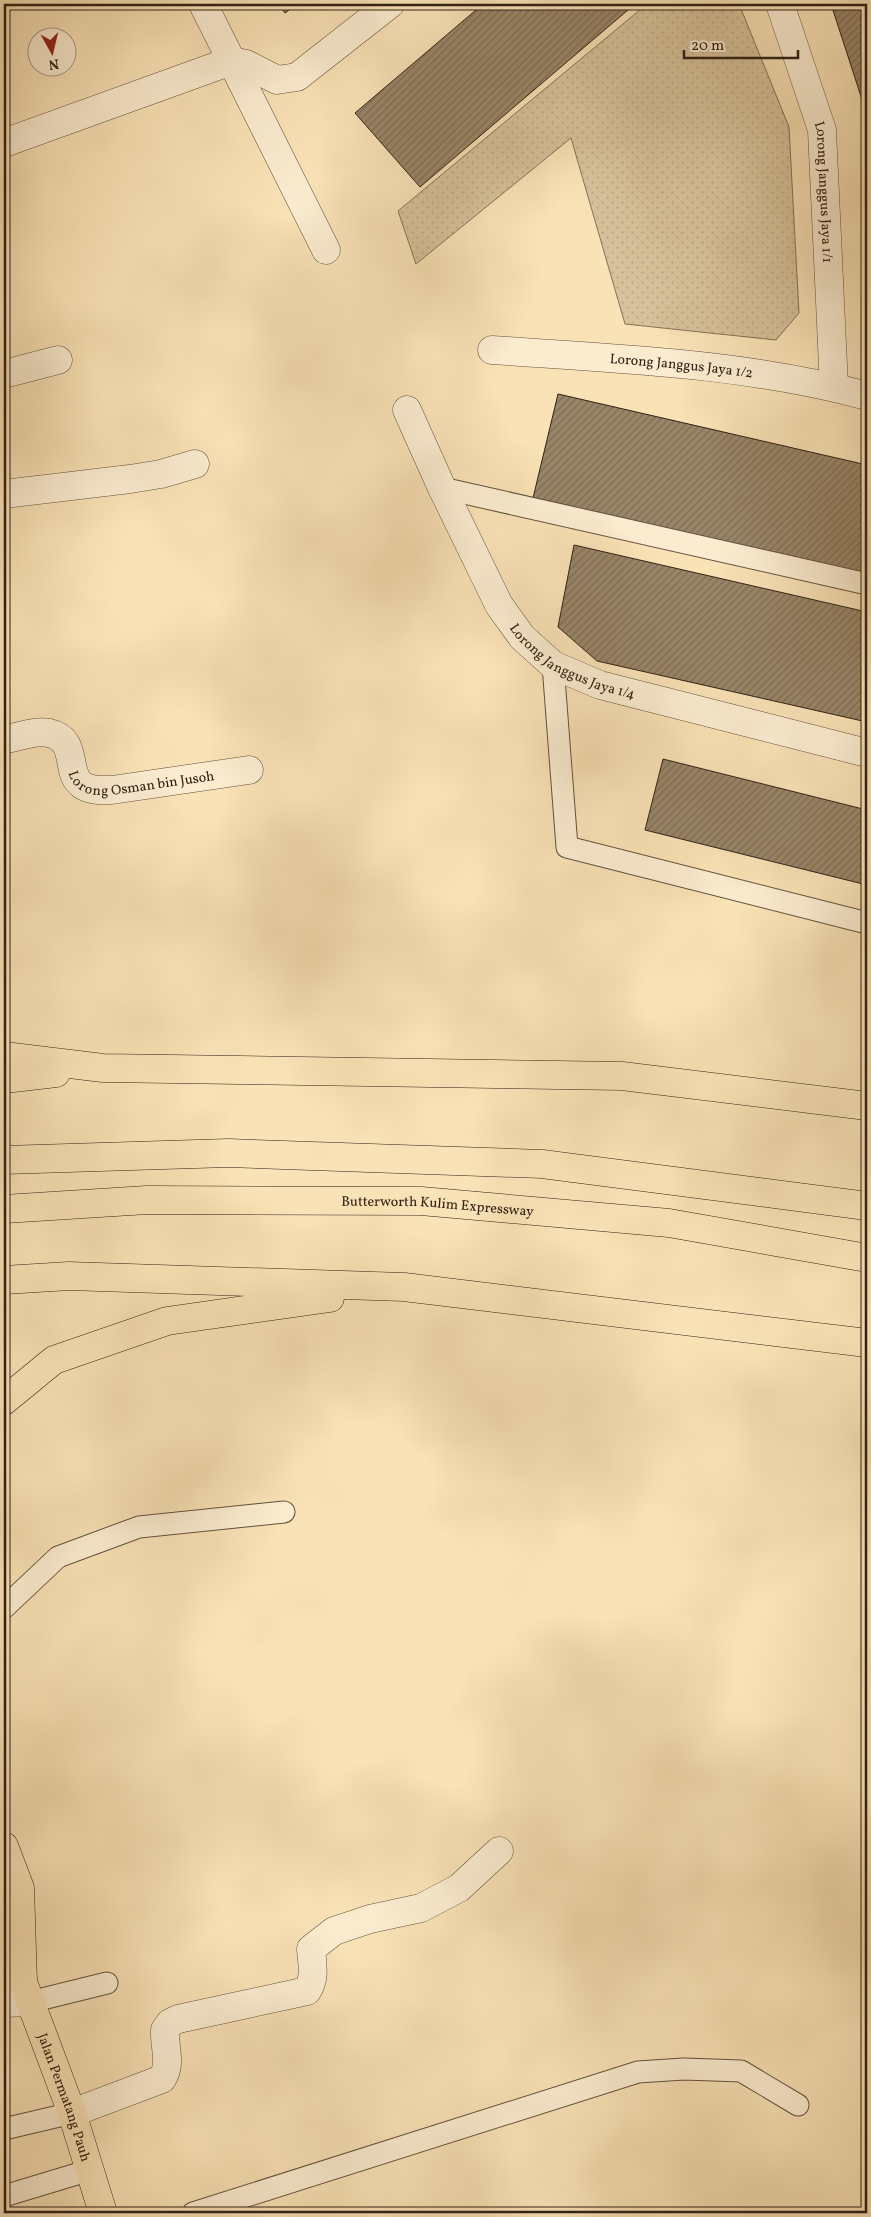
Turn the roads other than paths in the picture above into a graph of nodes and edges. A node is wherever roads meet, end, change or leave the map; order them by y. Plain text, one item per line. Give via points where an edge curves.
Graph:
1 (203, 4) edge
2 (390, 4) edge
3 (780, 4) edge
4 (231, 61) junction
5 (4, 143) edge
6 (326, 250) dead end
7 (492, 350) dead end
8 (58, 360) dead end
9 (4, 374) edge
10 (834, 387) junction
11 (867, 396) edge
12 (407, 410) dead end
13 (196, 464) dead end
14 (442, 488) junction
15 (4, 494) edge
16 (867, 584) edge
17 (553, 666) junction
18 (4, 740) edge
19 (867, 753) edge
20 (249, 770) dead end
21 (867, 923) edge
22 (4, 1056) edge
23 (103, 1068) junction
24 (4, 1079) edge
25 (867, 1106) edge
26 (4, 1160) edge
27 (867, 1206) edge
28 (4, 1209) edge
29 (867, 1258) edge
30 (4, 1280) edge
31 (404, 1288) junction
32 (867, 1343) edge
33 (4, 1401) edge
34 (284, 1512) dead end
35 (4, 1608) edge
36 (4, 1846) edge
37 (500, 1852) dead end
38 (12, 1892) edge
39 (4, 1952) edge
40 (107, 1983) dead end
41 (27, 1992) junction
42 (4, 2003) edge
43 (798, 2105) dead end
44 (72, 2113) junction
45 (4, 2129) edge
46 (90, 2170) junction
47 (4, 2196) edge
48 (103, 2213) edge
49 (192, 2213) edge

1 - 4 street
2 - 4 street via 297,77 277,80 246,64
3 - 10 street, Lorong Janggus Jaya 1/1 via 822,130
4 - 5 street
4 - 6 street
7 - 10 street, Lorong Janggus Jaya 1/2 via 713,366
8 - 9 street
10 - 11 street, Lorong Janggus Jaya 1/2
12 - 14 street, Lorong Janggus Jaya 1/4
13 - 15 street via 130,479
14 - 16 lane
14 - 17 street, Lorong Janggus Jaya 1/4 via 499,605 522,637
17 - 19 street, Lorong Janggus Jaya 1/4 via 600,686
17 - 21 lane via 567,847
18 - 20 street, Lorong Osman bin Jusoh via 48,732 58,736 70,752 74,778 93,789 112,790
22 - 23 main road
23 - 24 main road
23 - 25 main road via 622,1076
26 - 27 main road via 228,1153 542,1164
28 - 29 main road, Butterworth Kulim Expressway via 147,1200 422,1201 669,1223
30 - 31 main road via 69,1276
31 - 32 main road
31 - 33 main road via 167,1321 54,1360
34 - 35 lane via 139,1527 58,1557
36 - 38 main road, Jalan Permatang Pauh
37 - 44 street via 459,1888 421,1908 334,1931 311,1948 313,1976 308,1991 170,2023 165,2030 167,2072 162,2080
38 - 41 main road, Jalan Permatang Pauh
39 - 41 main road, Jalan Permatang Pauh
40 - 41 lane
41 - 42 street
41 - 44 main road, Jalan Permatang Pauh
43 - 49 lane via 741,2071 684,2068 638,2072
44 - 45 lane
44 - 46 main road, Jalan Permatang Pauh
46 - 47 lane
46 - 48 main road, Jalan Permatang Pauh

